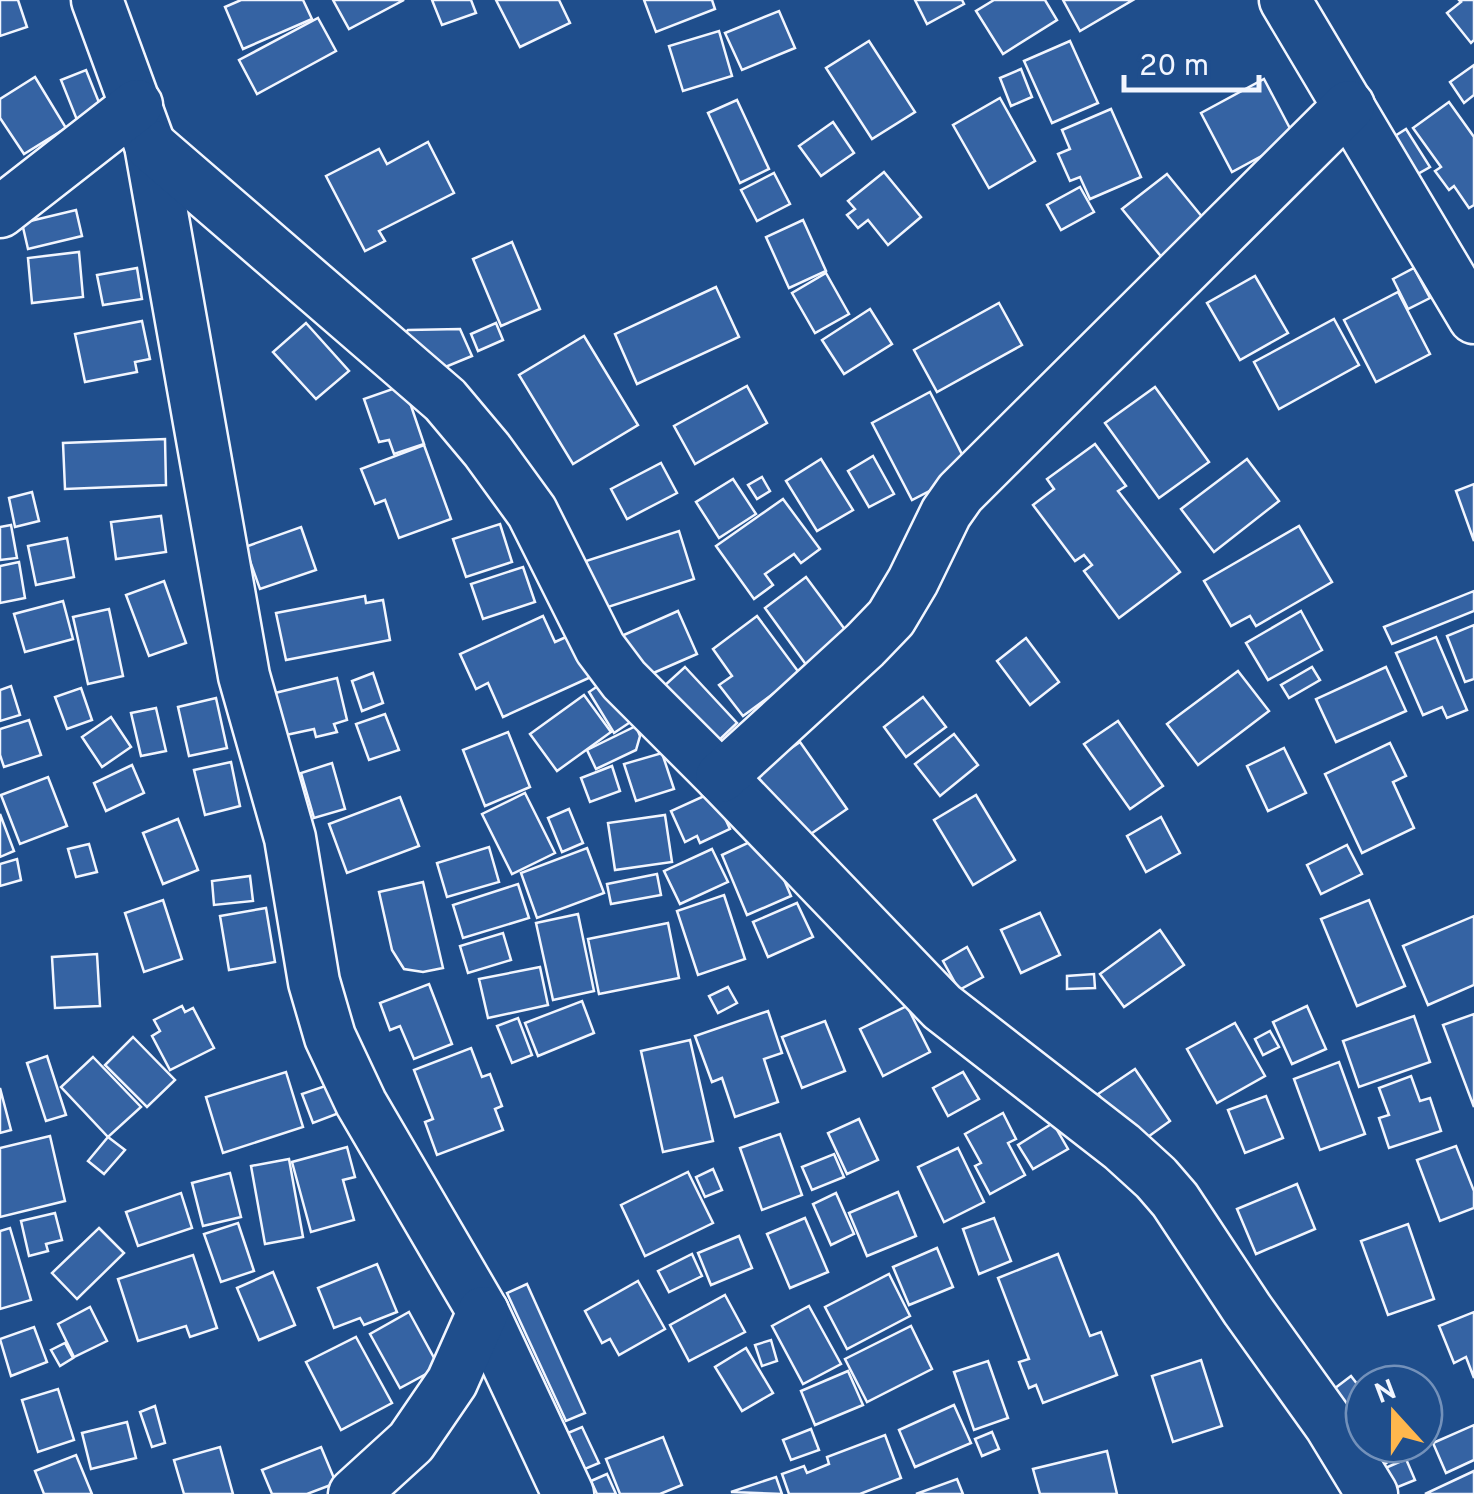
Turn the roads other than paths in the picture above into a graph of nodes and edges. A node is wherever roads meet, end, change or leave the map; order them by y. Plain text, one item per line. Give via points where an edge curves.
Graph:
1 (97, 0) edge
2 (1285, 0) edge
3 (1349, 106) junction
4 (144, 125) junction
5 (0, 212) edge
6 (1474, 318) edge
7 (721, 777) junction
8 (483, 1312) junction
9 (354, 1494) edge
10 (568, 1494) edge
11 (1372, 1494) edge

1 - 4 street
2 - 3 street
3 - 6 street
3 - 7 street via 960,492 891,618
4 - 5 street
4 - 7 street via 445,400 532,512 600,648
4 - 8 street via 244,676 290,838 314,982 361,1103
7 - 11 street via 942,1007 1156,1178
8 - 9 street via 452,1382 411,1442
8 - 10 street

